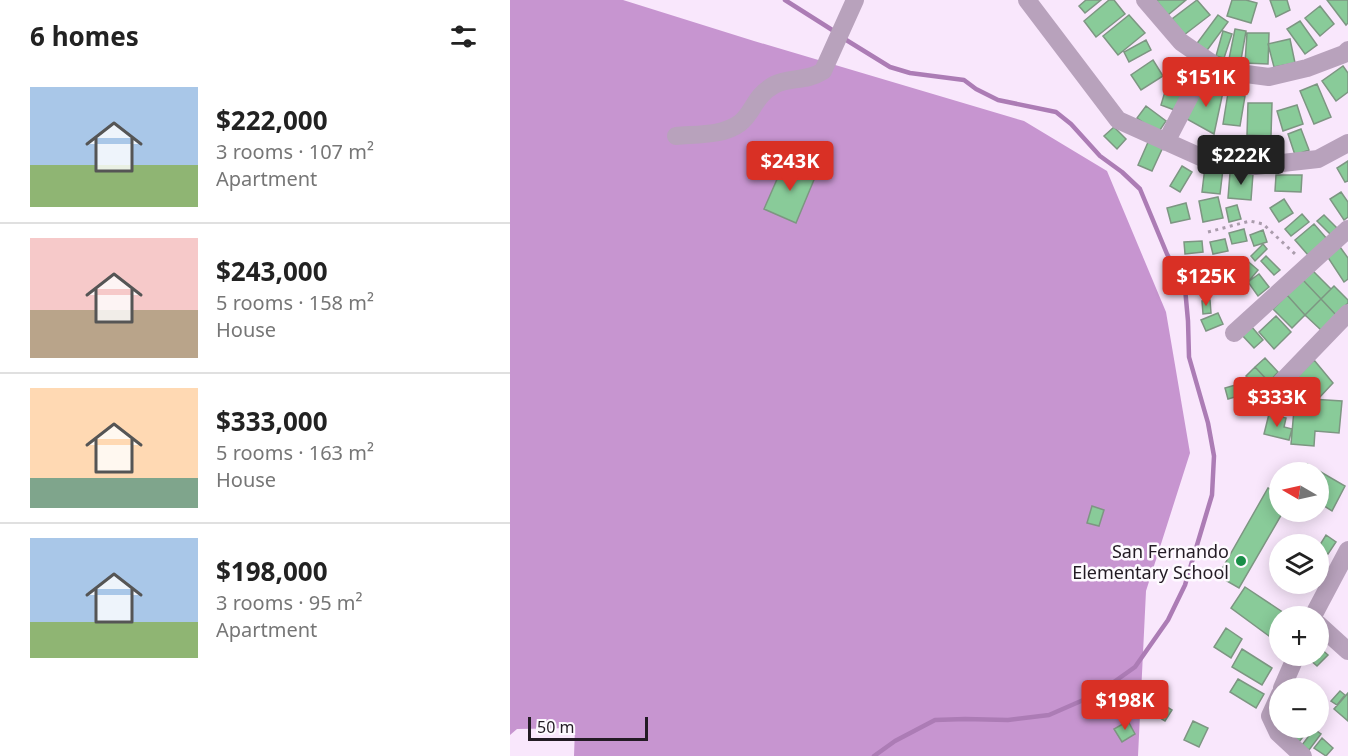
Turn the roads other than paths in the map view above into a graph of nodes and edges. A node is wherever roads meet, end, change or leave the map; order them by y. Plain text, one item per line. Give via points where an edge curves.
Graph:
1 (855, 0) edge
2 (1027, 0) edge
3 (1145, 0) edge
4 (1347, 55) edge
5 (1208, 61) junction
6 (676, 136) dead end
7 (1166, 142) junction
8 (1348, 142) edge
9 (1348, 229) edge
10 (1348, 313) edge
11 (1234, 333) dead end
12 (1269, 395) dead end
13 (1348, 550) edge
14 (1318, 606) edge
15 (1329, 634) edge
16 (1348, 651) edge
17 (1283, 738) edge
18 (1303, 756) edge

1 - 6 street via 823,71 812,78 776,83 760,93 741,122 723,131
2 - 7 street via 1118,120
3 - 5 street via 1181,42
4 - 5 street via 1269,77 1223,71
5 - 7 street
7 - 8 street via 1205,159 1255,166 1318,159
9 - 11 street
10 - 12 street
13 - 14 street
15 - 16 street
17 - 18 street

